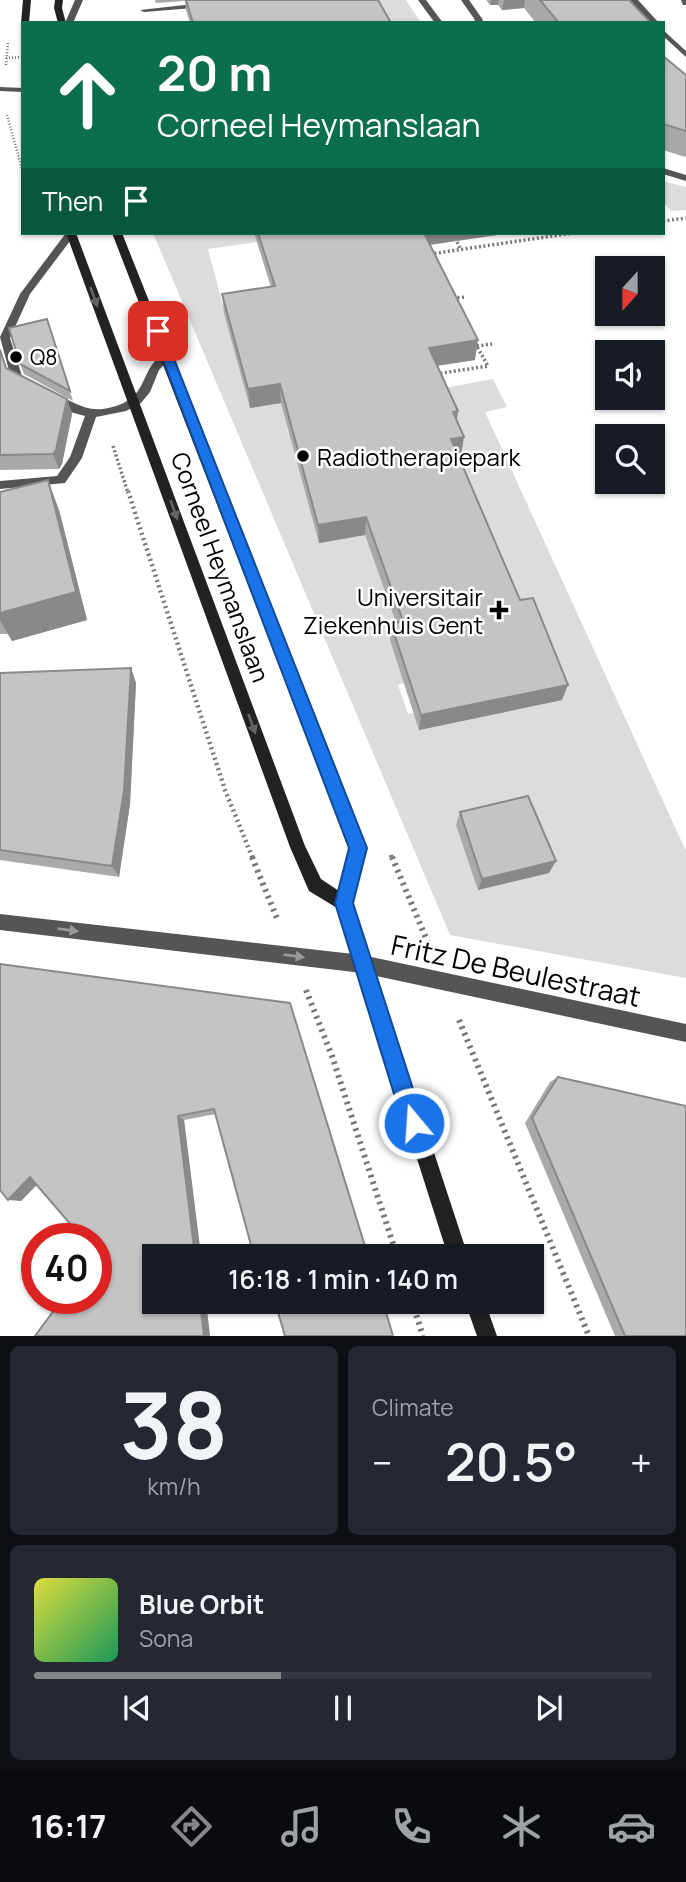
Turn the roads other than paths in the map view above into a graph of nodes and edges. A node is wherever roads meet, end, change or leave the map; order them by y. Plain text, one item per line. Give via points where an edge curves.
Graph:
1 (27, 0) edge
2 (59, 0) edge
3 (79, 0) edge
4 (422, 0) edge
5 (465, 0) edge
6 (634, 0) edge
7 (212, 4) edge
8 (144, 10) dead end
9 (25, 21) edge
10 (61, 21) edge
11 (70, 21) edge
12 (438, 21) edge
13 (478, 21) edge
14 (652, 21) edge
15 (665, 34) edge
16 (686, 55) edge
17 (3, 89) edge
18 (21, 90) edge
19 (665, 172) edge
20 (686, 178) edge
21 (69, 235) edge
22 (72, 235) edge
23 (118, 235) edge
24 (167, 356) junction
25 (135, 403) junction
26 (97, 414) junction
27 (0, 485) edge
28 (344, 903) junction
29 (0, 922) edge
30 (362, 964) junction
31 (686, 1033) edge
32 (454, 1244) edge
33 (479, 1314) edge
34 (487, 1336) edge

1 - 9 street
2 - 10 street
3 - 11 street
4 - 12 street
5 - 13 street
6 - 14 street
7 - 8 street
15 - 16 street
17 - 18 street
19 - 20 street
21 - 26 street via 25,294 5,338 17,378 73,410
22 -> 25 street, Corneel Heymanslaan
23 - 24 street, Corneel Heymanslaan
24 - 25 street via 154,367 144,394
24 - 28 street, Corneel Heymanslaan via 358,848
25 - 26 street
25 -> 28 street, Corneel Heymanslaan via 298,846 315,885
26 - 27 street via 61,480
28 - 30 street
29 -> 30 street, Fritz De Beulestraat
30 - 31 street, Fritz De Beulestraat
30 - 32 street
33 - 34 street

